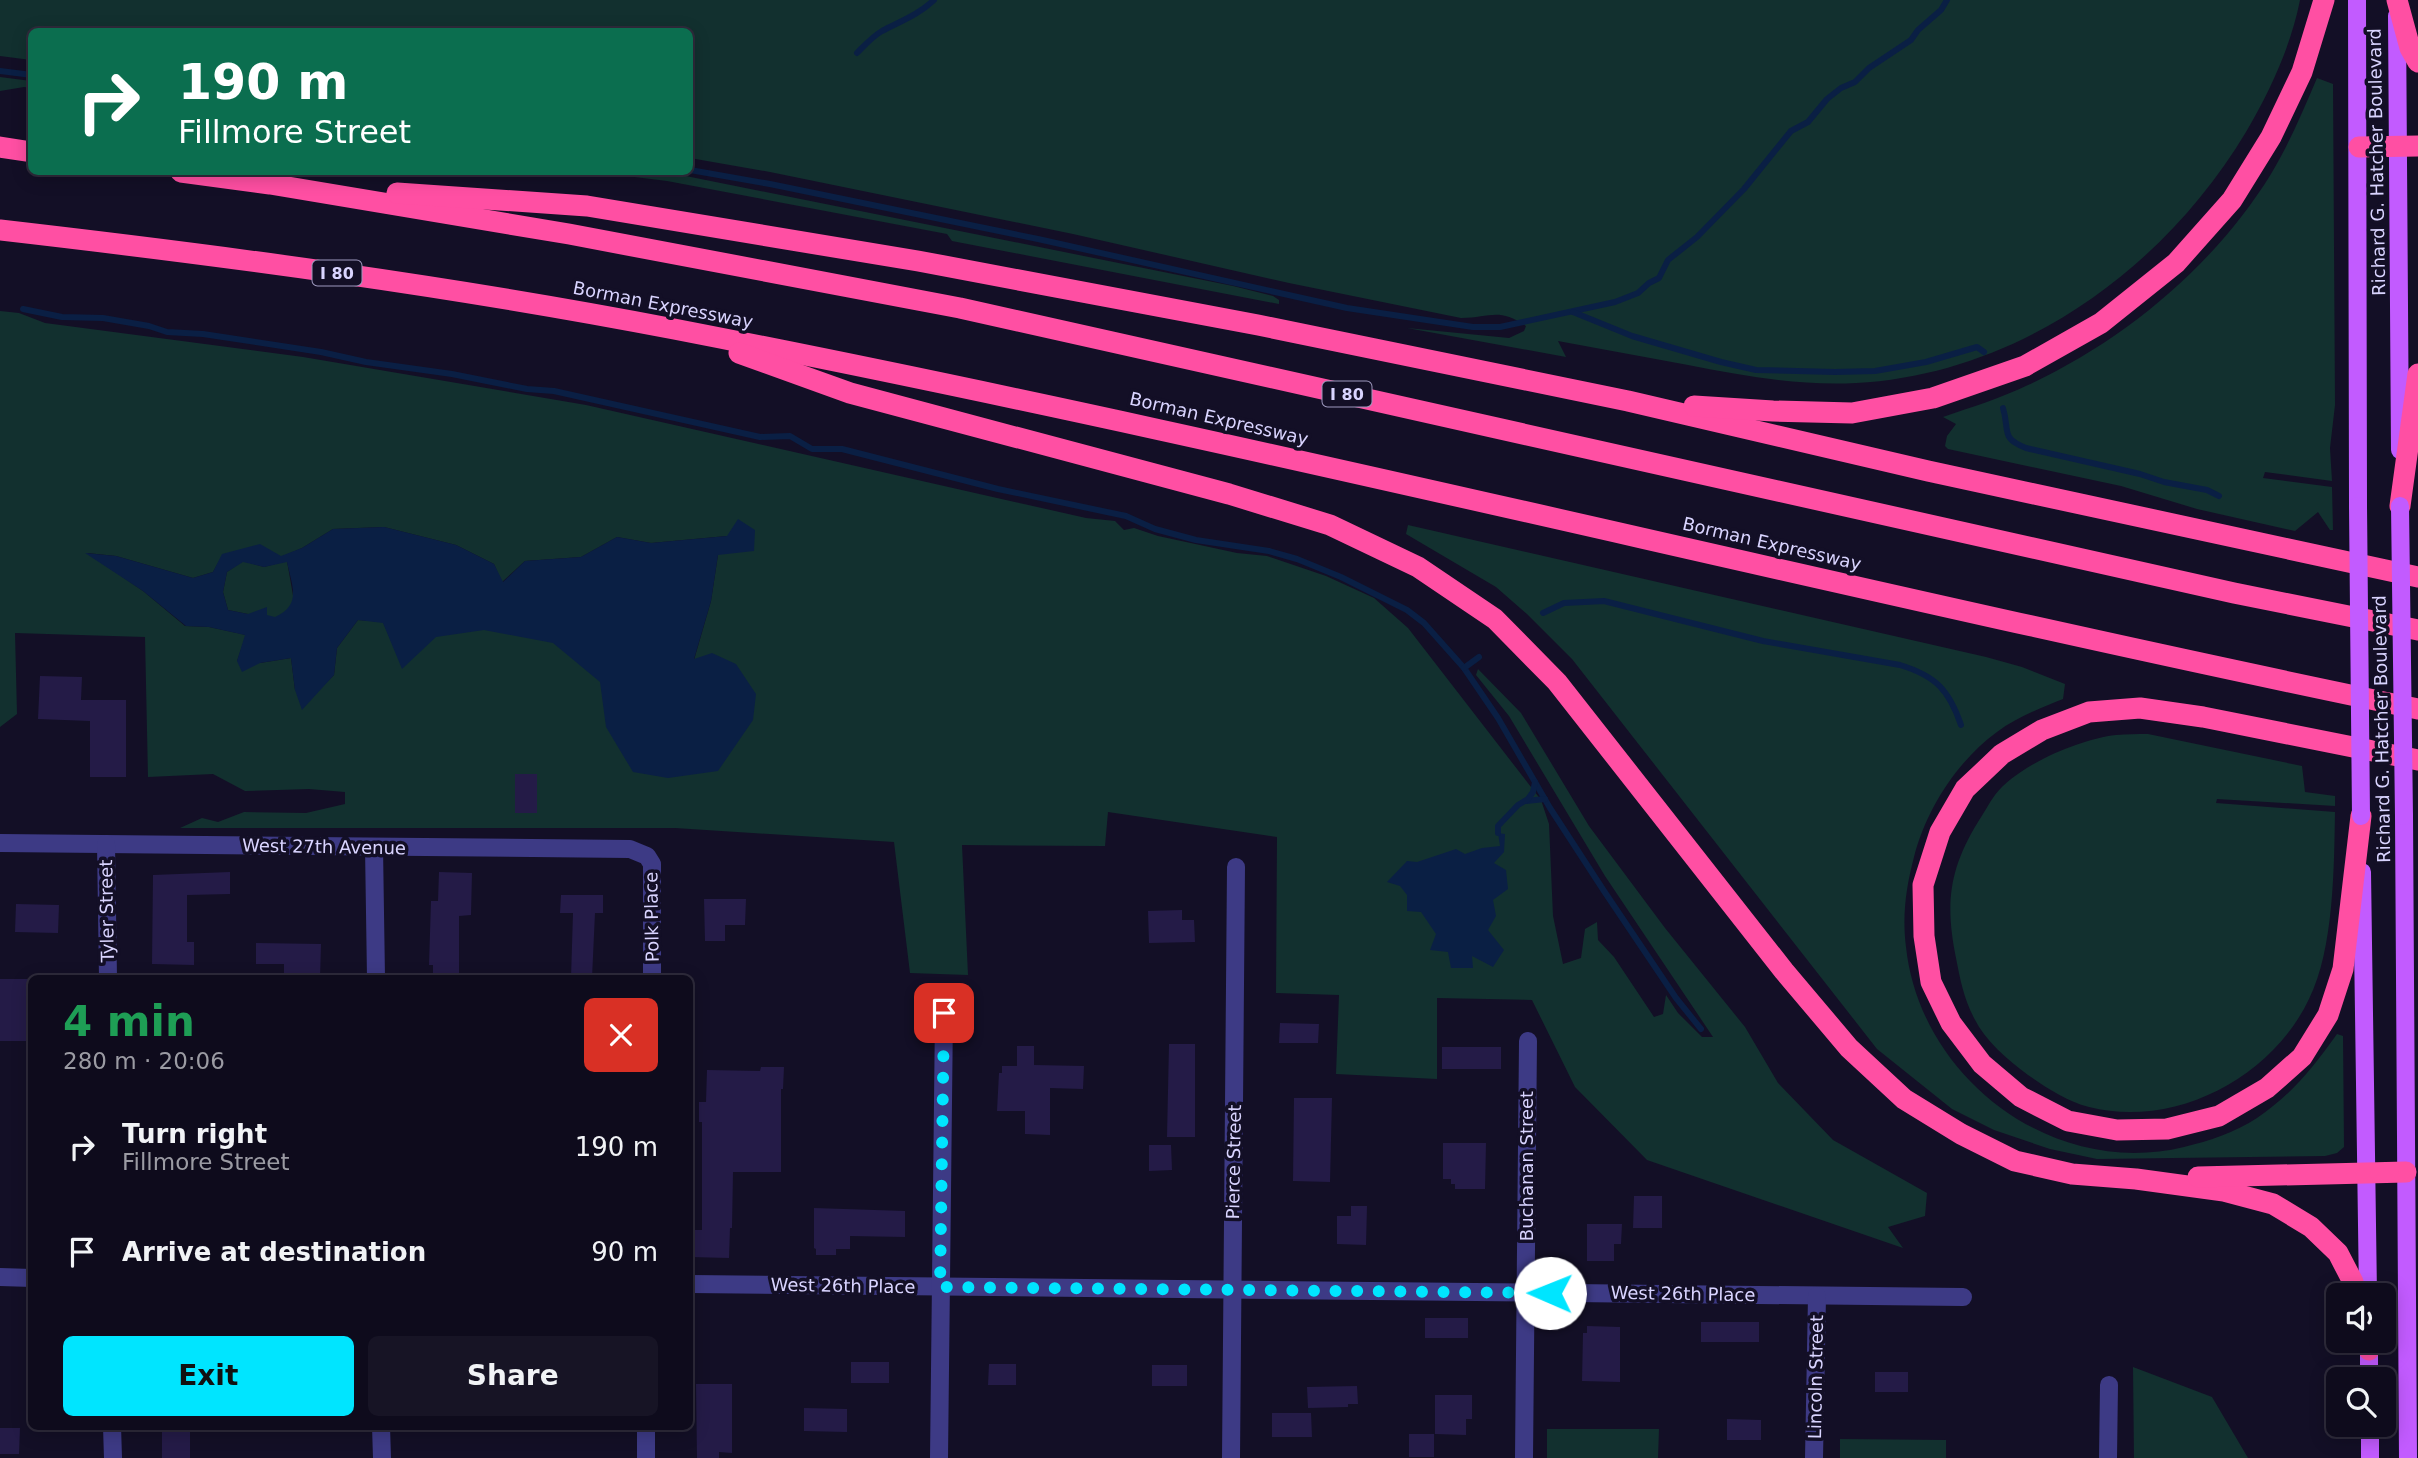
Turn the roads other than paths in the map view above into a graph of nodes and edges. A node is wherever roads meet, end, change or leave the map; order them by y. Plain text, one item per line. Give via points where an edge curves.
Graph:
1 (2324, 0) edge
2 (2357, 0) edge
3 (2397, 0) edge
4 (2418, 62) edge
5 (2408, 146) edge
6 (0, 147) edge
7 (2359, 147) junction
8 (28, 151) edge
9 (203, 175) edge
10 (270, 184) junction
11 (0, 230) edge
12 (671, 328) junction
13 (2418, 374) edge
14 (1628, 401) junction
15 (2400, 506) junction
16 (2418, 577) edge
17 (2418, 630) edge
18 (2418, 709) edge
19 (2418, 760) edge
20 (2361, 816) junction
21 (0, 843) edge
22 (106, 844) junction
23 (374, 847) junction
24 (647, 856) joint
25 (1236, 867) dead end
26 (107, 975) edge
27 (376, 975) edge
28 (652, 975) edge
29 (944, 1013) dead end
30 (1528, 1041) dead end
31 (2367, 1172) junction
32 (2406, 1172) junction
33 (2136, 1179) junction
34 (0, 1277) edge
35 (28, 1278) edge
36 (2353, 1283) edge
37 (2368, 1283) edge
38 (693, 1284) edge
39 (940, 1287) junction
40 (1233, 1290) junction
41 (1526, 1293) junction
42 (1817, 1296) junction
43 (1963, 1297) dead end
44 (2109, 1385) dead end
45 (112, 1430) edge
46 (382, 1430) edge
47 (646, 1430) edge
48 (2370, 1437) edge
49 (113, 1458) edge
50 (382, 1458) edge
51 (646, 1458) edge
52 (939, 1458) edge
53 (1231, 1458) edge
54 (1524, 1458) edge
55 (1814, 1458) edge
56 (2108, 1458) edge
57 (2370, 1458) edge
58 (2408, 1458) edge

1 - 14 highway via 2302,72 2271,137 2232,200 2176,263 2101,323 2025,366 1934,398 1852,413
2 - 7 main road, Richard G. Hatcher Boulevard
3 - 4 highway
3 - 5 main road, Richard G. Hatcher Boulevard
5 - 7 highway
5 - 15 main road, Richard G. Hatcher Boulevard
6 - 8 highway
7 - 20 main road, Richard G. Hatcher Boulevard, bridge
9 - 10 highway, I 80
10 - 14 highway via 587,206 945,266
10 - 17 highway, I 80 via 569,234 960,308
11 - 12 highway, Borman Expressway / I 80 via 228,257
12 - 18 highway, Borman Expressway / I 80 via 1159,428
12 - 33 highway via 850,393 1330,525 1418,567 1495,619 1557,682 1784,971 1849,1048 1904,1099 2015,1161 2072,1174
13 - 15 highway
14 - 16 highway
15 - 32 main road, Richard G. Hatcher Boulevard, bridge
19 - 20 highway via 2140,708 2090,712 2042,730 2002,754 1965,789 1940,832 1923,885 1931,982 1951,1023 1982,1065 2021,1097 2068,1121 2117,1130 2167,1129 2219,1116 2267,1088 2301,1058 2328,1015 2343,969
20 - 31 main road, Richard G. Hatcher Boulevard
21 - 22 street, West 27th Avenue
22 - 23 street, West 27th Avenue
22 - 26 street, Tyler Street
23 - 24 street, West 27th Avenue via 617,848
23 - 27 street
24 - 28 street, Polk Place via 654,874
25 - 40 street, Pierce Street
29 - 39 street
30 - 41 street, Buchanan Street
31 - 32 highway
31 - 33 highway
31 - 37 main road, Richard G. Hatcher Boulevard
32 - 58 main road, Richard G. Hatcher Boulevard
33 - 36 highway via 2224,1191 2273,1204 2311,1227 2337,1253
34 - 35 street
38 - 39 street, West 26th Place
39 - 40 street, West 26th Place
39 - 52 street
40 - 41 street, West 26th Place
40 - 53 street, Pierce Street
41 - 42 street, West 26th Place
41 - 54 street, Buchanan Street
42 - 43 street, West 26th Place
42 - 55 street, Lincoln Street
44 - 56 street
45 - 49 street
46 - 50 street
47 - 51 street
48 - 57 main road

